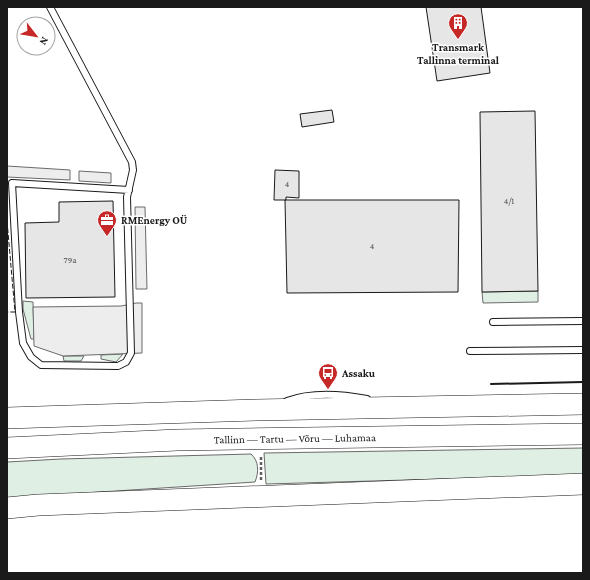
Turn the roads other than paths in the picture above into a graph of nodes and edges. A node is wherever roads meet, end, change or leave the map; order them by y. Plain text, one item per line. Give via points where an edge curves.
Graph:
1 (50, 7) edge
2 (129, 190) junction
3 (583, 321) edge
4 (493, 322) dead end
5 (583, 350) edge
6 (470, 351) dead end
7 (583, 404) edge
8 (7, 418) edge
9 (583, 434) edge
10 (7, 448) edge
11 (583, 484) edge
12 (7, 508) edge

1 - 2 lane via 132,162
2 - 2 lane via 127,197 131,353 126,362 118,366 40,365 31,357 23,343 12,183
3 - 4 lane
5 - 6 lane
7 - 8 highway
9 - 10 highway, Tallinn — Tartu — Võru — Luhamaa via 177,440
11 - 12 highway via 38,504

